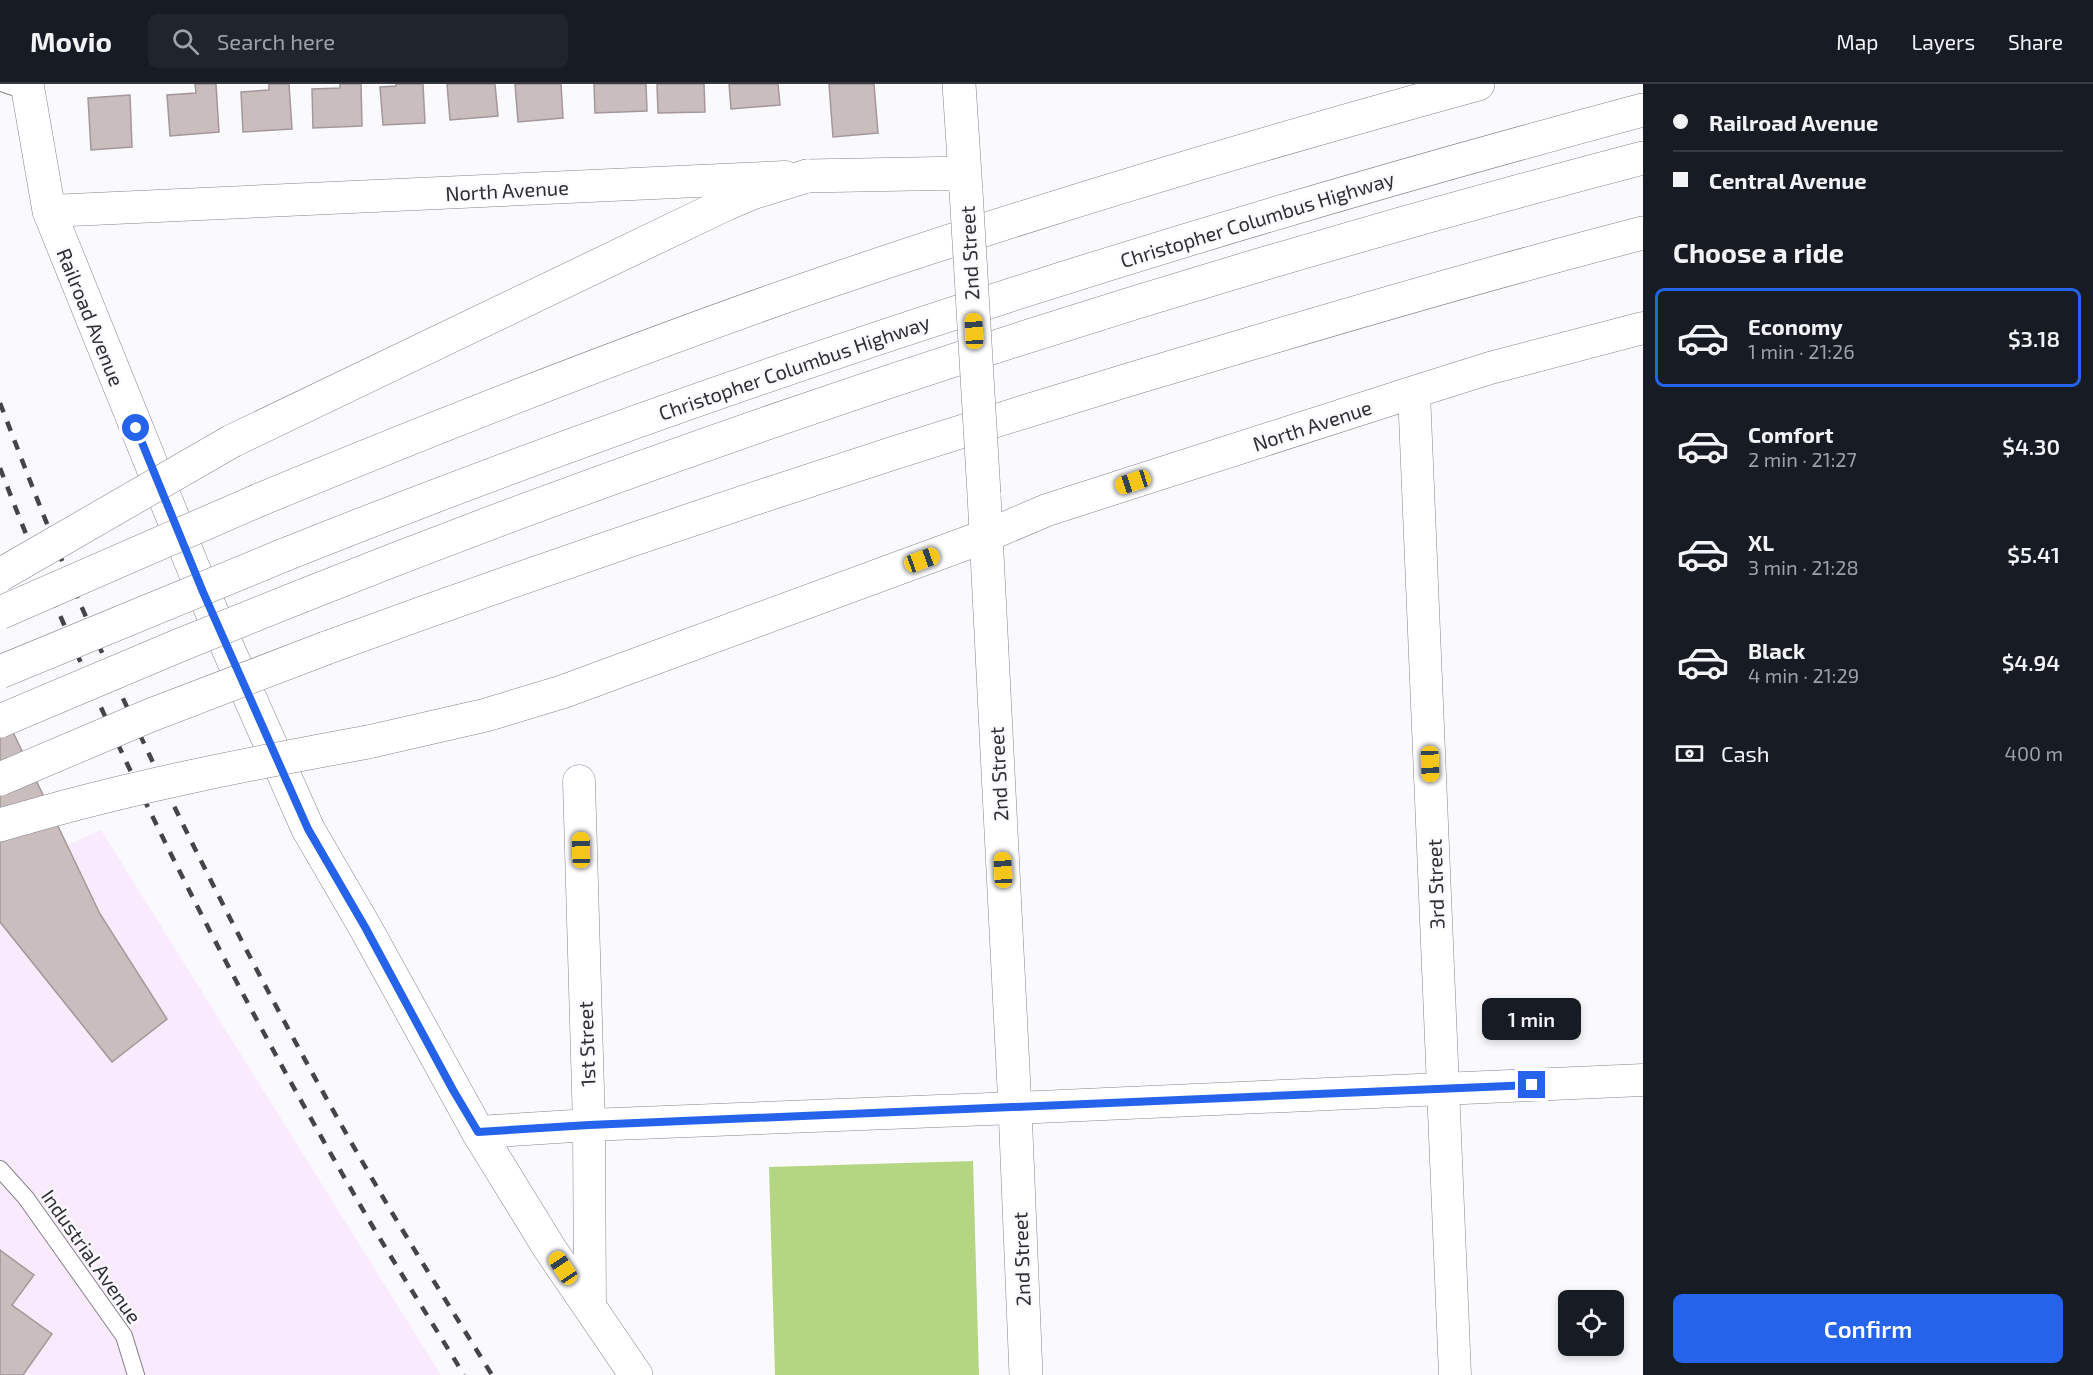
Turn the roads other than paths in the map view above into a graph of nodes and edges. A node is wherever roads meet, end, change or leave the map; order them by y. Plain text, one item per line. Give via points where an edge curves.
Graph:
1 (959, 84) edge
2 (1478, 84) edge
3 (20, 87) edge
4 (1643, 110) edge
5 (1643, 158) edge
6 (807, 176) junction
7 (965, 182) junction
8 (49, 211) junction
9 (1643, 233) edge
10 (1643, 327) edge
11 (1414, 392) junction
12 (986, 536) junction
13 (0, 575) edge
14 (0, 613) edge
15 (0, 672) edge
16 (0, 721) edge
17 (0, 779) edge
18 (579, 782) dead end
19 (0, 825) edge
20 (1643, 1080) edge
21 (1443, 1089) junction
22 (1016, 1108) junction
23 (589, 1125) junction
24 (478, 1132) junction
25 (0, 1169) edge
26 (590, 1307) junction
27 (136, 1375) edge
28 (636, 1375) edge
29 (1026, 1375) edge
30 (1455, 1375) edge

1 - 7 main road, 2nd Street
2 - 14 main road, bridge via 1124,187 815,287 520,395 259,500
3 - 8 main road, Railroad Avenue
4 - 15 main road, Christopher Columbus Highway, bridge via 1319,199 898,331 565,447 284,555
5 - 16 main road, bridge via 1347,240 933,367 516,513 170,649
6 - 7 main road, North Avenue
6 - 8 street, North Avenue
6 - 13 main road, bridge via 726,204 232,441
7 - 12 main road, 2nd Street, bridge
8 - 24 main road, Railroad Avenue via 199,581 308,829
9 - 17 main road, bridge via 1129,379 643,535 326,648
10 - 11 street, North Avenue
11 - 12 street, North Avenue via 1047,510
11 - 21 street, 3rd Street
12 - 19 main road, bridge via 542,698 459,722 151,785
12 - 22 main road, 2nd Street
18 - 23 street, 1st Street
20 - 21 street
21 - 22 street
21 - 30 street, 3rd Street
22 - 23 street
22 - 29 main road, 2nd Street
23 - 24 street
23 - 26 street, 1st Street
24 - 26 main road, Railroad Avenue
25 - 27 lane, Industrial Avenue via 26,1198 124,1336
26 - 28 main road, Railroad Avenue

